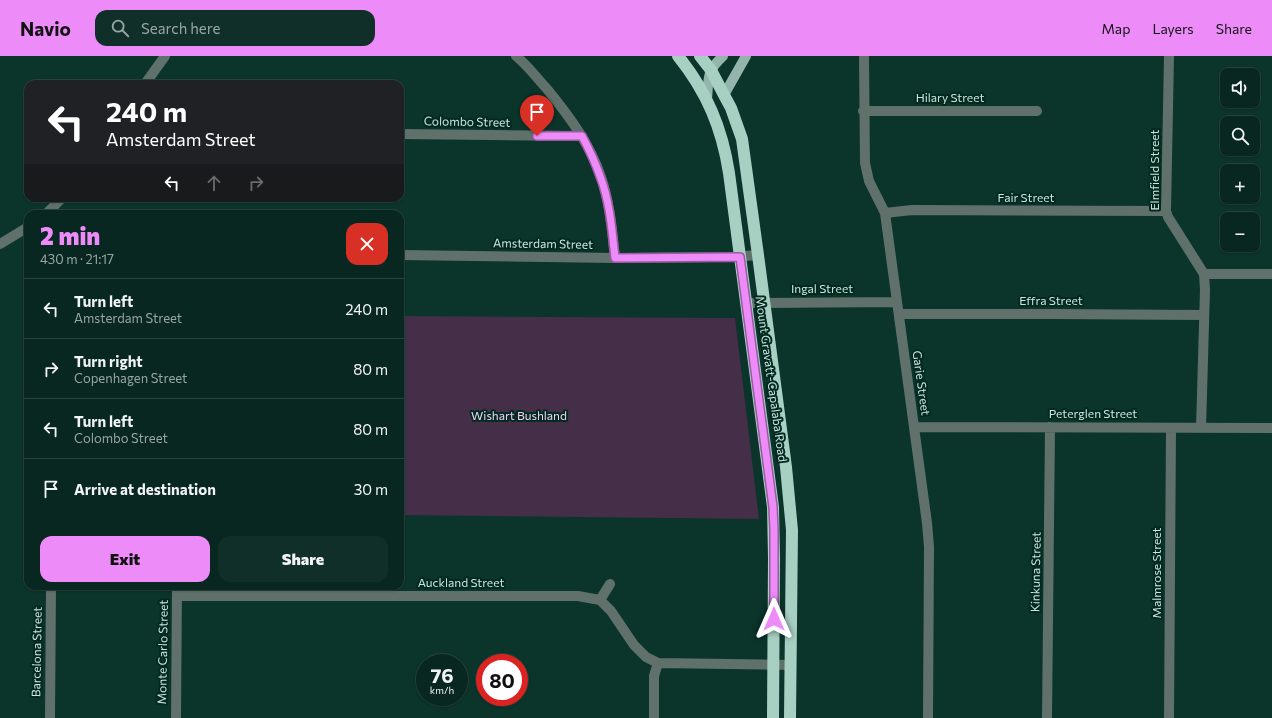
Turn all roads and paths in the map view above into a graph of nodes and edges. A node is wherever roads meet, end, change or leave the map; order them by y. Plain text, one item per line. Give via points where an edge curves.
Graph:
1 (165, 56) edge
2 (516, 56) edge
3 (678, 56) edge
4 (700, 56) edge
5 (723, 56) edge
6 (746, 56) edge
7 (864, 56) edge
8 (1169, 56) edge
9 (711, 70) junction
10 (148, 80) edge
11 (724, 95) junction
12 (707, 99) junction
13 (864, 111) junction
14 (1037, 111) dead end
15 (404, 134) edge
16 (582, 136) junction
17 (58, 202) edge
18 (50, 210) edge
19 (1166, 211) junction
20 (885, 213) junction
21 (24, 230) edge
22 (0, 244) edge
23 (404, 255) edge
24 (758, 255) junction
25 (740, 257) junction
26 (615, 258) junction
27 (1204, 274) junction
28 (1272, 274) edge
29 (897, 302) junction
30 (746, 303) junction
31 (764, 303) junction
32 (899, 314) junction
33 (1204, 315) junction
34 (914, 427) junction
35 (1050, 427) junction
36 (1171, 428) junction
37 (1201, 428) junction
38 (1272, 428) edge
39 (610, 584) dead end
40 (51, 590) edge
41 (177, 591) edge
42 (600, 600) junction
43 (658, 664) junction
44 (773, 665) junction
45 (791, 665) junction
46 (50, 718) edge
47 (176, 718) edge
48 (654, 718) edge
49 (773, 718) edge
50 (790, 718) edge
51 (928, 718) edge
52 (1047, 718) edge
53 (1168, 718) edge

1 - 10 street
2 - 16 street via 560,105
3 - 12 highway, Mount Gravatt-Capalaba Road via 698,82
4 - 9 highway, Mount Gravatt-Capalaba Road
5 - 9 main road
6 - 11 main road
7 - 13 street, Garie Street
8 - 19 street, Elmfield Street
9 - 11 highway, Mount Gravatt-Capalaba Road
9 - 12 main road
11 - 24 highway, Mount Gravatt-Capalaba Road via 742,139
12 - 25 highway, Mount Gravatt-Capalaba Road via 716,120 727,161
13 - 14 street, Hilary Street
13 - 20 street, Garie Street via 864,163 869,181
15 - 16 street, Colombo Street
16 - 26 street via 601,176 611,220
17 - 18 street
19 - 20 street, Fair Street via 912,210
19 - 27 street, Elmfield Street
20 - 29 street, Garie Street
21 - 22 street
23 - 26 street, Amsterdam Street
24 - 25 street, Amsterdam Street
24 - 31 highway, Mount Gravatt-Capalaba Road
25 - 26 street, Amsterdam Street
25 - 30 highway, Mount Gravatt-Capalaba Road
27 - 28 street
27 - 33 street, Elmfield Street
29 - 31 street, Ingal Street
29 - 32 street, Garie Street
30 - 31 street, Ingal Street
30 - 44 highway, Mount Gravatt-Capalaba Road via 773,507
31 - 45 highway, Mount Gravatt-Capalaba Road via 792,530
32 - 33 street, Effra Street
32 - 34 street, Garie Street
33 - 37 street, Elmfield Street
34 - 35 street, Peterglen Street
34 - 51 street, Garie Street via 929,547
35 - 36 street, Peterglen Street
35 - 52 street, Kinkuna Street
36 - 37 street, Peterglen Street
36 - 53 street, Malmrose Street
37 - 38 street, Peterglen Street
39 - 42 street
40 - 46 street, Barcelona Street
41 - 42 street, Auckland Street via 578,596
41 - 47 street, Monte Carlo Street
42 - 43 street via 611,611 634,645
43 - 44 street
43 - 48 street via 654,676
44 - 45 street
44 - 49 highway, Mount Gravatt-Capalaba Road
45 - 50 highway, Mount Gravatt-Capalaba Road

